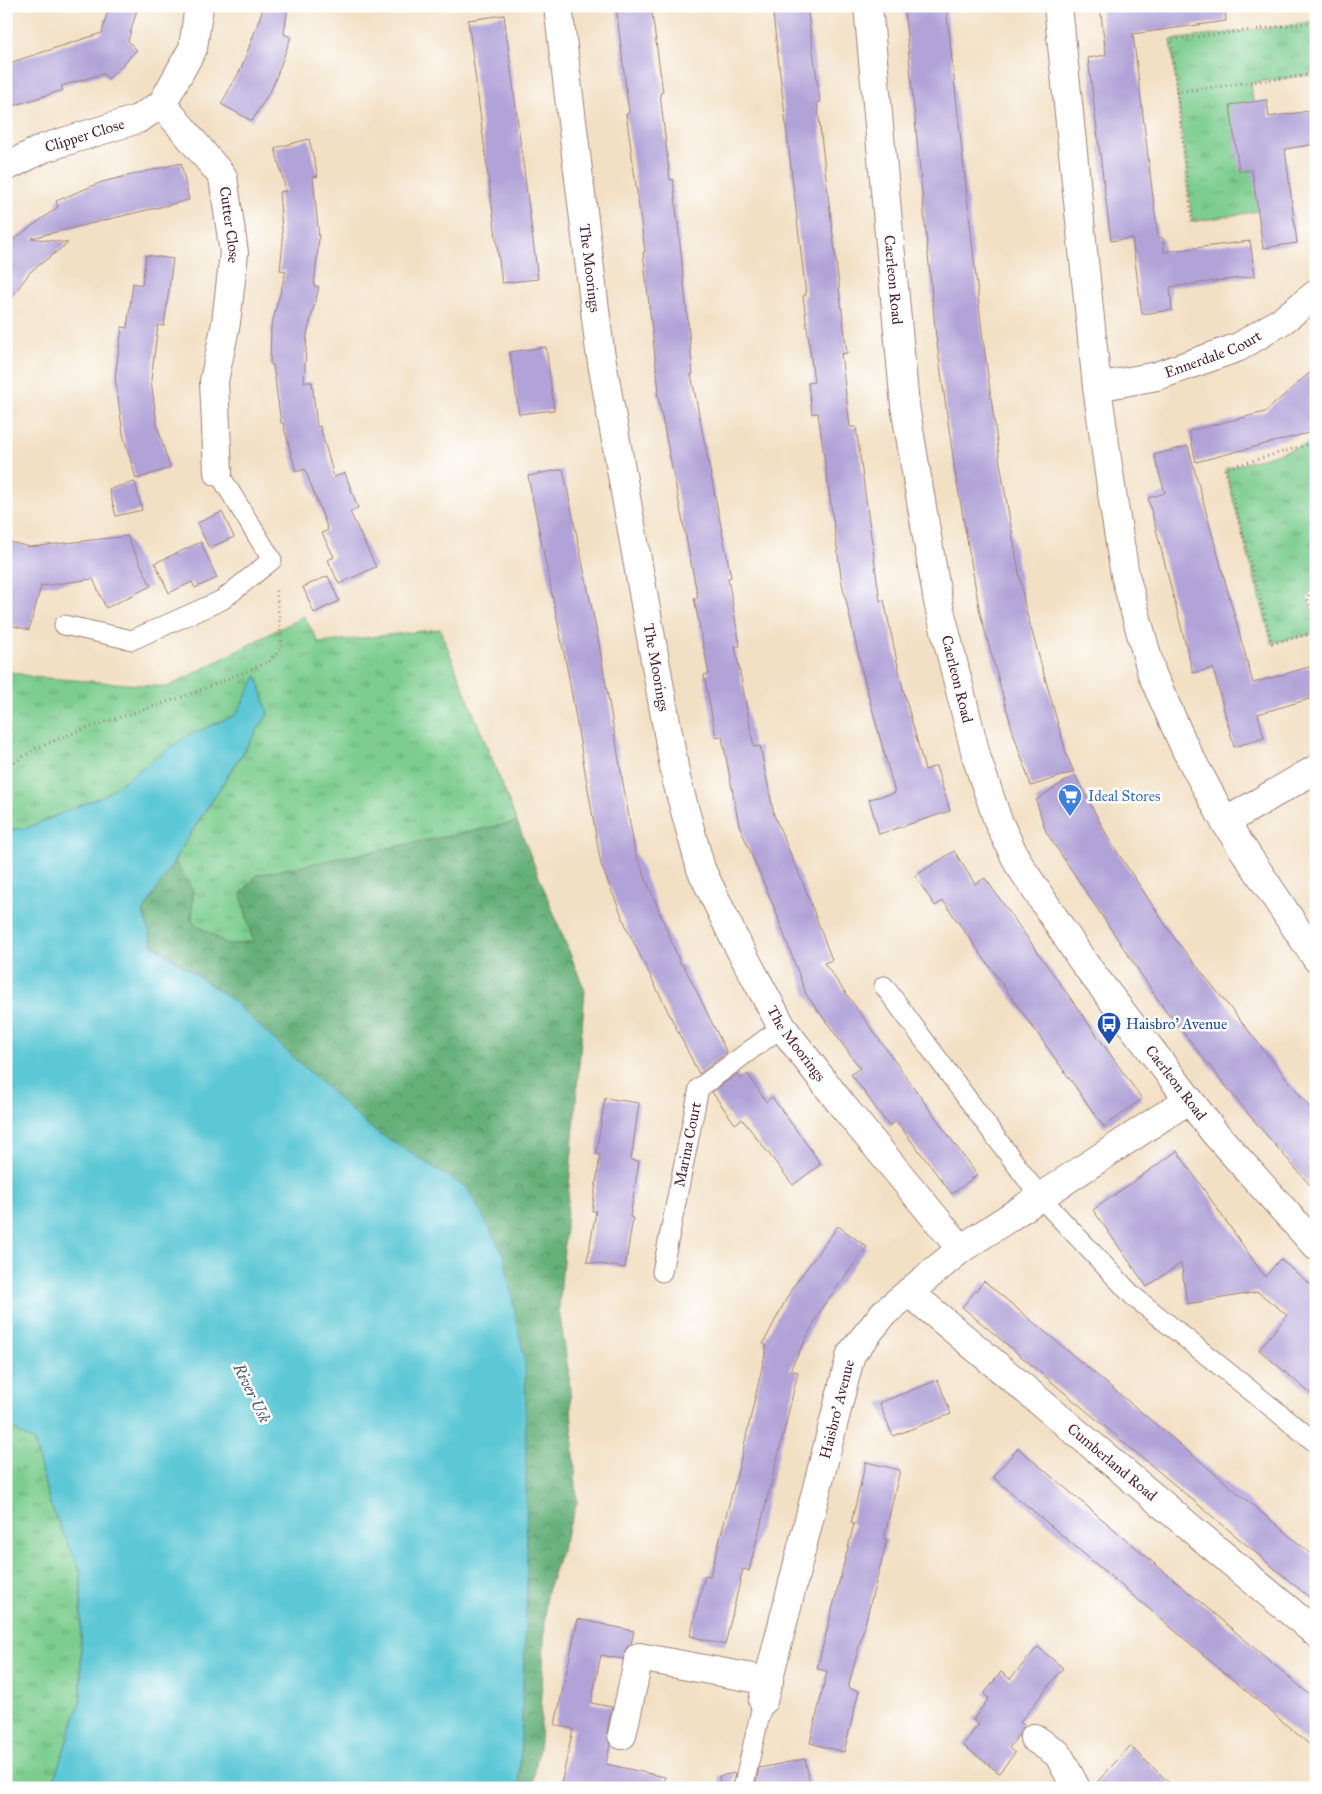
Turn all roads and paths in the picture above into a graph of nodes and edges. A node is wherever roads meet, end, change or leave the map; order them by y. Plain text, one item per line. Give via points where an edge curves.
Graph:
1 (199, 6) edge
2 (558, 6) edge
3 (868, 6) edge
4 (1058, 6) edge
5 (1316, 22) edge
6 (1316, 74) edge
7 (1176, 92) junction
8 (162, 104) junction
9 (6, 167) edge
10 (1192, 222) dead end
11 (1316, 294) edge
12 (1097, 387) junction
13 (1316, 442) edge
14 (218, 472) joint
15 (272, 560) junction
16 (1316, 582) edge
17 (1316, 618) edge
18 (64, 625) dead end
19 (1316, 633) edge
20 (6, 768) edge
21 (1316, 768) edge
22 (1225, 822) junction
23 (1316, 958) edge
24 (884, 986) dead end
25 (782, 1028) junction
26 (1188, 1100) junction
27 (1040, 1197) junction
28 (1316, 1246) edge
29 (961, 1249) junction
30 (662, 1272) dead end
31 (909, 1292) junction
32 (1316, 1443) edge
33 (1316, 1633) edge
34 (766, 1691) junction
35 (622, 1735) dead end
36 (1034, 1738) dead end
37 (744, 1788) edge
38 (1076, 1788) edge

1 - 8 street via 193,48
2 - 25 street, The Moorings via 600,351 676,778 701,869
3 - 26 street, Caerleon Road via 905,406 938,602 977,758 998,821 1018,863 1084,963
4 - 12 street
5 - 7 path via 1171,40
6 - 7 path
7 - 10 path
8 - 9 street, Clipper Close via 138,119 44,148
8 - 14 street, Cutter Close via 223,177 234,253 226,323 214,381
11 - 12 street, Ennerdale Court via 1283,320 1239,347 1157,376
12 - 22 street via 1125,575 1152,674 1186,750
13 - 19 path via 1225,469 1272,643
14 - 15 lane
15 - 18 lane via 222,600 132,640
15 - 20 path via 282,646 269,662 188,695 78,731 35,749
16 - 17 path via 1307,598
21 - 22 street
22 - 23 street
24 - 27 lane
25 - 29 street, The Moorings
25 - 30 lane, Marina Court via 698,1088
26 - 27 street, Haisbro' Avenue
26 - 28 street, Caerleon Road via 1302,1234
27 - 29 street, Haisbro' Avenue
27 - 32 lane via 1133,1296
29 - 31 street, Haisbro' Avenue
31 - 33 street, Cumberland Road
31 - 34 street, Haisbro' Avenue via 884,1313 851,1354
34 - 35 street via 639,1657
34 - 37 lane
36 - 38 street via 1058,1754

